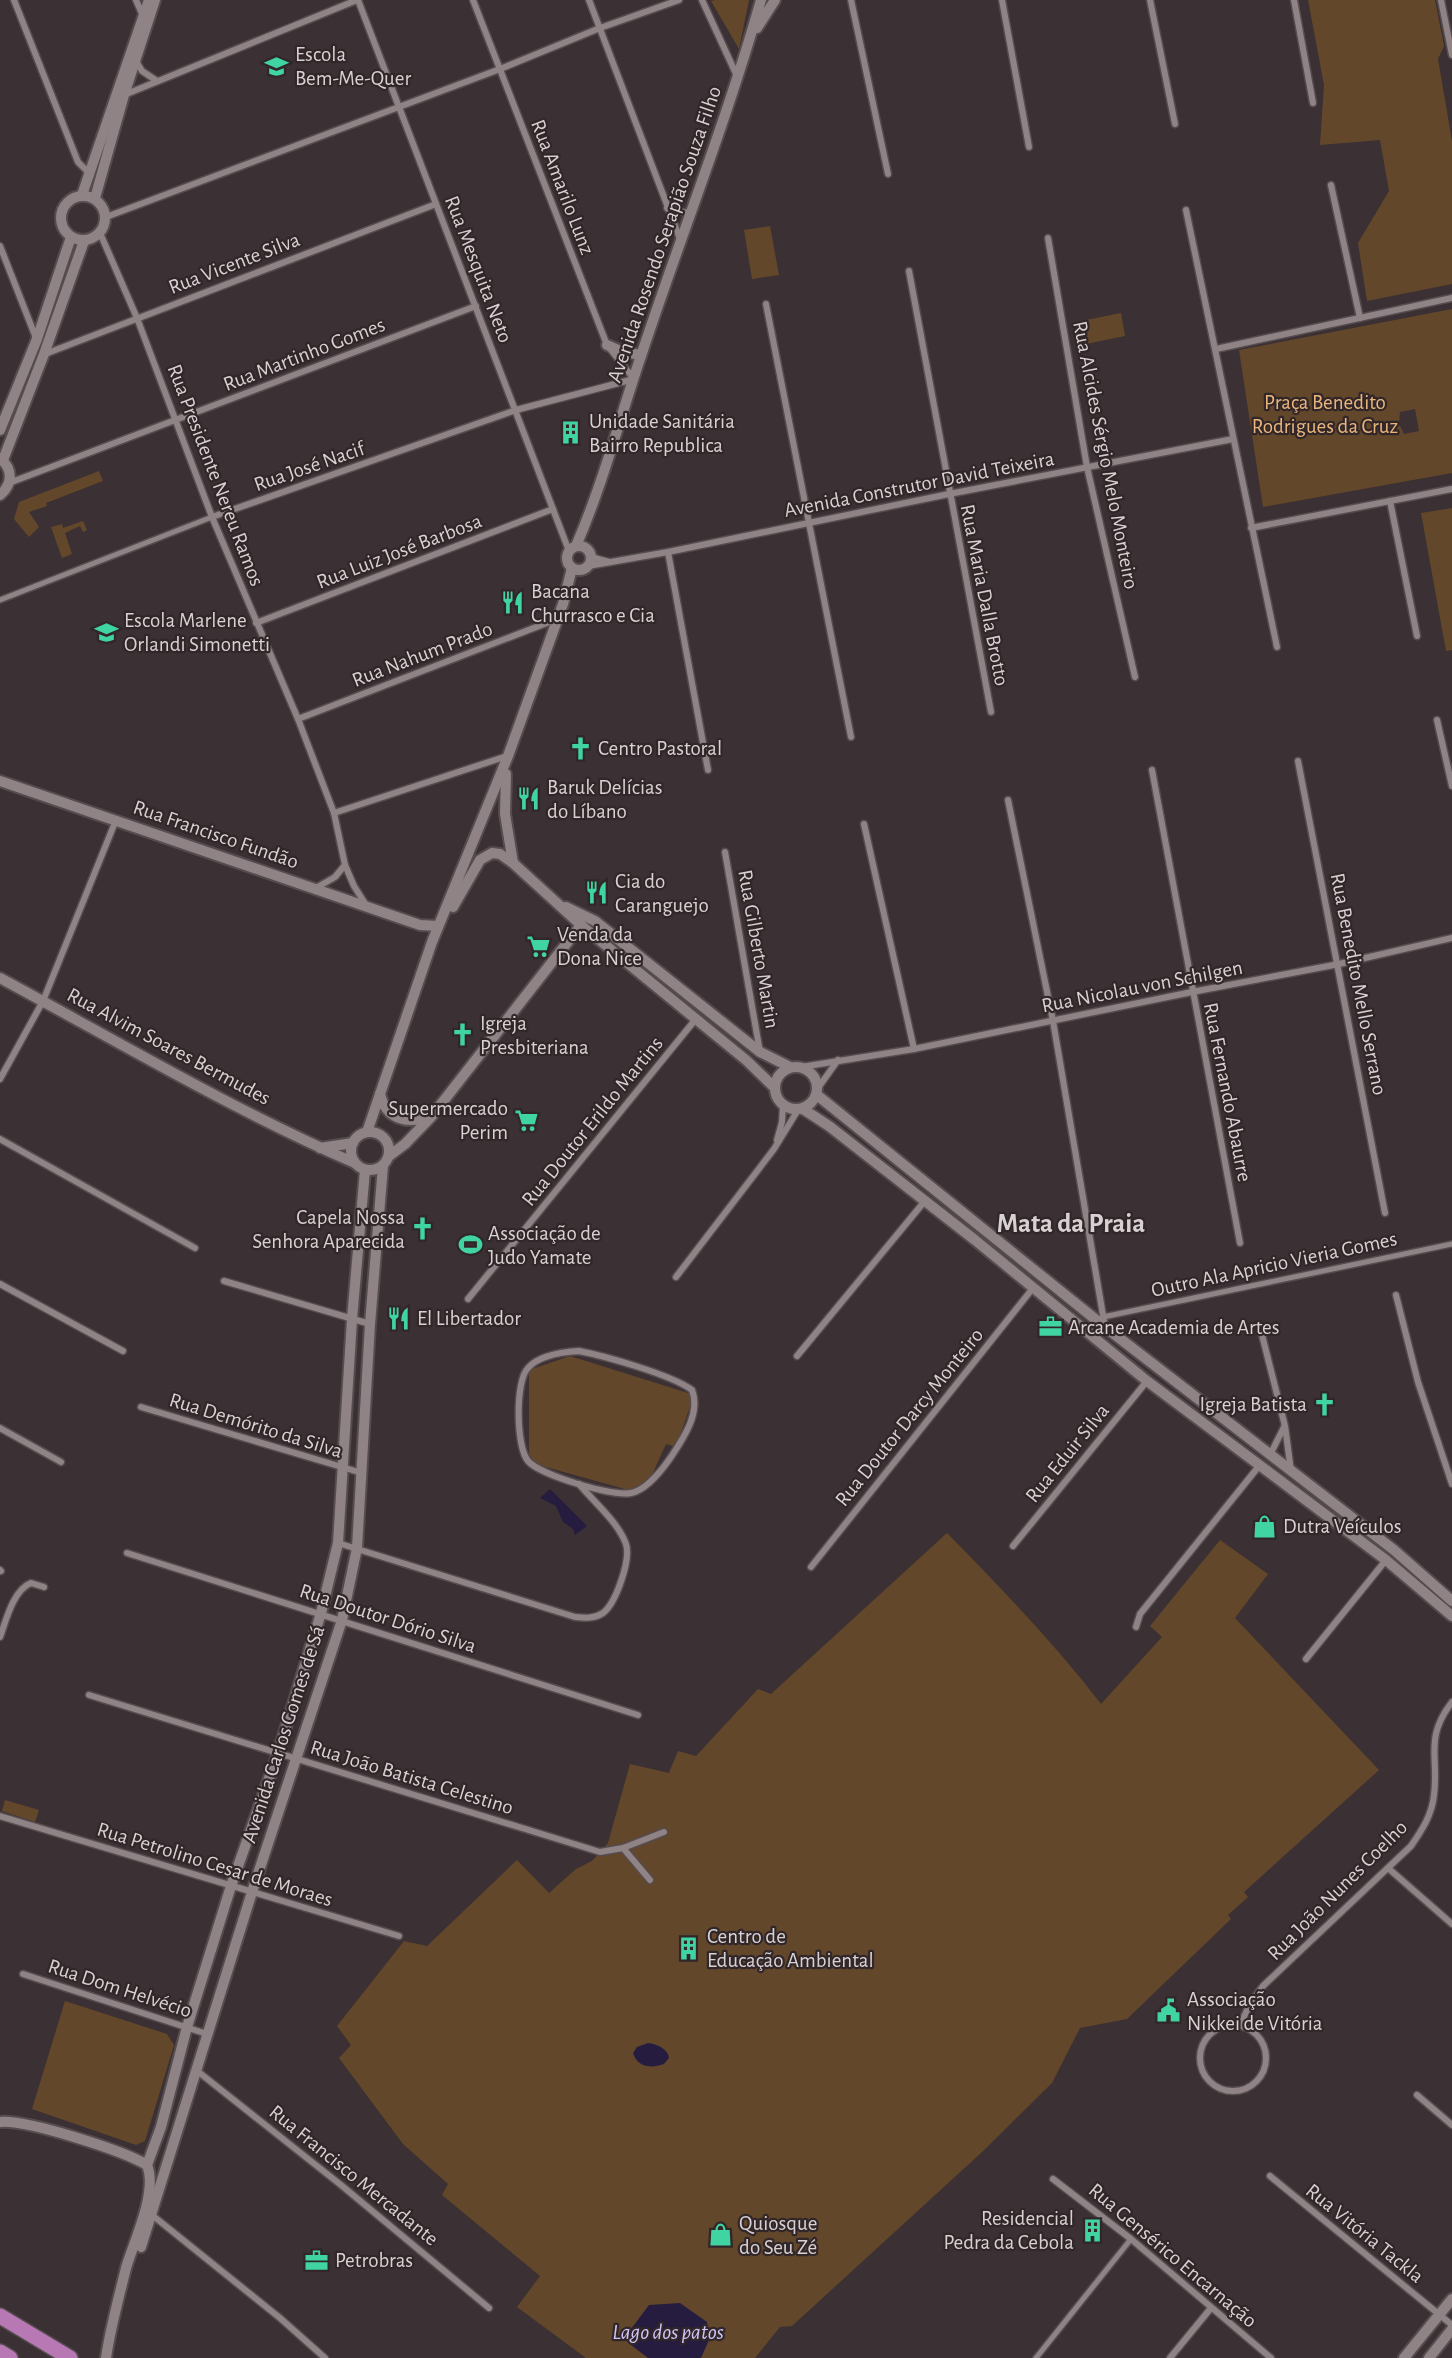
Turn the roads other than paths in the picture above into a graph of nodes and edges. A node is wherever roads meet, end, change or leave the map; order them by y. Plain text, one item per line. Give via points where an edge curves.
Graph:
1 (14, 0) edge
2 (136, 0) edge
3 (149, 0) edge
4 (155, 0) edge
5 (358, 0) edge
6 (473, 0) edge
7 (589, 0) edge
8 (679, 0) edge
9 (702, 0) edge
10 (761, 0) edge
11 (775, 0) edge
12 (851, 0) edge
13 (1002, 0) edge
14 (1150, 0) edge
15 (1294, 0) edge
16 (1441, 0) edge
17 (142, 16) junction
18 (600, 28) junction
19 (751, 38) junction
20 (1452, 55) edge
21 (136, 61) junction
22 (500, 69) junction
23 (738, 79) junction
24 (157, 81) junction
25 (120, 97) junction
26 (1313, 104) dead end
27 (400, 106) junction
28 (1175, 124) dead end
29 (1029, 147) dead end
30 (888, 174) dead end
31 (95, 177) junction
32 (1330, 185) dead end
33 (82, 195) junction
34 (95, 198) junction
35 (436, 204) junction
36 (667, 208) junction
37 (1186, 210) dead end
38 (691, 214) junction
39 (106, 217) junction
40 (100, 233) junction
41 (71, 237) junction
42 (1048, 238) dead end
43 (84, 241) junction
44 (681, 242) junction
45 (0, 246) edge
46 (909, 271) dead end
47 (1452, 298) edge
48 (766, 304) dead end
49 (476, 306) junction
50 (137, 318) junction
51 (1360, 318) junction
52 (37, 339) junction
53 (607, 345) junction
54 (1216, 349) junction
55 (44, 354) junction
56 (641, 355) junction
57 (634, 379) junction
58 (516, 410) junction
59 (176, 420) junction
60 (0, 430) edge
61 (1233, 439) junction
62 (2, 459) edge
63 (1088, 467) junction
64 (9, 483) junction
65 (1452, 489) edge
66 (949, 494) junction
67 (0, 495) edge
68 (1390, 501) junction
69 (553, 510) junction
70 (212, 517) junction
71 (808, 524) junction
72 (1251, 528) junction
73 (576, 548) junction
74 (668, 552) junction
75 (583, 565) junction
76 (0, 600) edge
77 (558, 619) junction
78 (256, 623) junction
79 (1417, 636) dead end
80 (1277, 647) dead end
81 (1135, 677) dead end
82 (991, 712) dead end
83 (298, 719) junction
84 (1437, 720) dead end
85 (851, 737) dead end
86 (508, 756) junction
87 (1298, 761) dead end
88 (708, 770) dead end
89 (1152, 770) dead end
90 (0, 780) edge
91 (1452, 786) edge
92 (1008, 800) dead end
93 (334, 813) junction
94 (116, 820) junction
95 (864, 824) dead end
96 (725, 852) dead end
97 (513, 863) junction
98 (345, 865) junction
99 (316, 888) junction
100 (366, 905) junction
101 (560, 906) junction
102 (420, 925) junction
103 (581, 925) junction
104 (438, 926) junction
105 (1452, 938) edge
106 (432, 942) junction
107 (1339, 964) junction
108 (0, 978) edge
109 (1192, 992) junction
110 (43, 1001) junction
111 (695, 1020) junction
112 (1053, 1021) junction
113 (914, 1049) junction
114 (760, 1052) junction
115 (838, 1060) junction
116 (795, 1067) junction
117 (0, 1079) edge
118 (775, 1088) junction
119 (818, 1092) junction
120 (380, 1093) junction
121 (783, 1105) junction
122 (800, 1109) junction
123 (431, 1117) junction
124 (367, 1132) junction
125 (0, 1139) edge
126 (353, 1143) junction
127 (320, 1148) junction
128 (774, 1149) junction
129 (386, 1161) junction
130 (355, 1163) junction
131 (365, 1170) junction
132 (934, 1190) junction
133 (944, 1198) junction
134 (924, 1202) junction
135 (935, 1210) junction
136 (1386, 1213) dead end
137 (1240, 1243) dead end
138 (1452, 1245) edge
139 (195, 1248) dead end
140 (676, 1277) dead end
141 (224, 1281) dead end
142 (0, 1284) edge
143 (1033, 1288) junction
144 (1396, 1295) dead end
145 (468, 1299) dead end
146 (351, 1319) junction
147 (1104, 1322) junction
148 (370, 1324) junction
149 (1261, 1331) dead end
150 (123, 1351) dead end
151 (797, 1356) dead end
152 (1159, 1369) junction
153 (1147, 1381) junction
154 (1183, 1387) junction
155 (1173, 1400) junction
156 (141, 1407) dead end
157 (1284, 1426) junction
158 (0, 1428) edge
159 (1270, 1456) junction
160 (61, 1461) dead end
161 (1259, 1466) junction
162 (342, 1468) junction
163 (1291, 1471) junction
164 (362, 1473) junction
165 (579, 1484) junction
166 (1452, 1484) edge
167 (338, 1543) junction
168 (1013, 1546) dead end
169 (357, 1548) junction
170 (1394, 1550) junction
171 (127, 1553) dead end
172 (1386, 1560) junction
173 (811, 1567) dead end
174 (44, 1587) dead end
175 (1452, 1601) edge
176 (321, 1613) junction
177 (1452, 1617) edge
178 (342, 1620) junction
179 (1136, 1627) dead end
180 (0, 1637) edge
181 (1306, 1659) dead end
182 (89, 1695) dead end
183 (1452, 1702) edge
184 (639, 1715) dead end
185 (278, 1753) junction
186 (295, 1758) junction
187 (0, 1816) edge
188 (664, 1832) dead end
189 (623, 1848) junction
190 (1388, 1868) junction
191 (650, 1880) dead end
192 (231, 1886) junction
193 (252, 1892) junction
194 (1452, 1924) edge
195 (399, 1936) dead end
196 (23, 1974) dead end
197 (1240, 2025) junction
198 (187, 2027) junction
199 (207, 2034) junction
200 (196, 2070) junction
201 (1417, 2095) dead end
202 (0, 2122) edge
203 (1452, 2125) edge
204 (147, 2165) junction
205 (1270, 2176) dead end
206 (1053, 2179) dead end
207 (152, 2215) junction
208 (1131, 2239) junction
209 (121, 2294) junction
210 (1452, 2299) edge
211 (489, 2307) dead end
212 (1211, 2307) junction
213 (1439, 2315) junction
214 (0, 2316) edge
215 (1452, 2327) edge
216 (0, 2352) edge
217 (10, 2358) edge
218 (69, 2358) edge
219 (106, 2358) edge
220 (326, 2358) edge
221 (1037, 2358) edge
222 (1170, 2358) edge
223 (1271, 2358) edge
224 (1404, 2358) edge
225 (1429, 2358) edge

1 - 31 street via 78,162
2 - 17 street
3 - 17 street
4 - 21 street
5 - 24 street
5 - 27 street, Rua Mesquita Neto
6 - 22 street, Rua Amarilo Lunz
7 - 18 street
8 - 18 street
9 - 23 street
10 - 19 street, Avenida Rosendo Serapião Souza Filho
11 - 19 street, Avenida Rosendo Serapião Souza Filho
12 - 30 street
13 - 29 street
14 - 28 street
15 - 26 street
16 - 20 street
17 - 25 street
18 - 22 street
18 - 36 street
19 - 23 street, Avenida Rosendo Serapião Souza Filho
21 - 24 street via 142,71
21 - 25 street
22 - 27 street
22 - 53 street, Rua Amarilo Lunz
23 - 38 street, Avenida Rosendo Serapião Souza Filho
24 - 25 street
25 - 31 street
27 - 35 street, Rua Mesquita Neto
27 - 39 street
31 - 33 street
31 - 34 street
32 - 51 street
33 - 34 street
33 - 41 street via 74,197 63,209 62,225
34 - 39 street via 105,209
35 - 49 street, Rua Mesquita Neto
35 - 50 street, Rua Vicente Silva
36 - 38 street
36 - 44 street
37 - 54 street
38 - 44 street, Avenida Rosendo Serapião Souza Filho
39 - 40 street
40 - 43 street
40 - 50 street, Rua Presidente Nereu Ramos
41 - 43 street
41 - 52 street
42 - 63 street, Rua Alcides Sérgio Melo Monteiro
43 - 55 street
44 - 56 street, Avenida Rosendo Serapião Souza Filho
45 - 52 street
46 - 66 street, Rua Maria Dalla Brotto
47 - 51 street
48 - 71 street
49 - 58 street, Rua Mesquita Neto
49 - 59 street, Rua Martinho Gomes
50 - 55 street, Rua Vicente Silva
50 - 59 street, Rua Presidente Nereu Ramos
51 - 54 street
52 - 60 street
53 - 56 street
53 - 57 street, Rua Amarilo Lunz
54 - 61 street
55 - 62 street
56 - 57 street, Avenida Rosendo Serapião Souza Filho
57 - 58 street, Rua José Nacif
57 - 73 street, Avenida Rosendo Serapião Souza Filho
58 - 69 street, Rua Mesquita Neto
58 - 70 street, Rua José Nacif
59 - 64 street, Rua Martinho Gomes
59 - 70 street, Rua Presidente Nereu Ramos
61 - 63 street, Avenida Construtor David Teixeira
61 - 72 street
62 - 64 street via 10,475
63 - 66 street, Avenida Construtor David Teixeira
63 - 81 street, Rua Alcides Sérgio Melo Monteiro
64 - 67 street
65 - 68 street
66 - 71 street, Avenida Construtor David Teixeira
66 - 82 street, Rua Maria Dalla Brotto
68 - 72 street
68 - 79 street
69 - 73 street, Rua Mesquita Neto
69 - 78 street, Rua Luiz José Barbosa
70 - 76 street, Rua José Nacif
70 - 78 street, Rua Presidente Nereu Ramos
71 - 74 street, Avenida Construtor David Teixeira
71 - 85 street
72 - 80 street
73 - 75 street
73 - 75 street via 567,562
74 - 75 street, Avenida Construtor David Teixeira
74 - 88 street
75 - 77 street
77 - 83 street, Rua Nahum Prado
77 - 86 street
78 - 83 street, Rua Presidente Nereu Ramos
83 - 93 street, Rua Presidente Nereu Ramos
84 - 91 street
86 - 93 street
86 - 97 street via 504,798
86 - 104 street
87 - 107 street, Rua Benedito Mello Serrano
89 - 109 street, Rua Fernando Abaurre
90 - 94 street, Rua Francisco Fundão
92 - 112 street
93 - 98 street, Rua Presidente Nereu Ramos
94 - 99 street, Rua Francisco Fundão
94 - 110 street
95 - 113 street
96 - 114 street, Rua Gilberto Martin
97 - 101 street
97 - 104 street via 500,854 486,854
98 - 99 street via 335,877
98 - 100 street, Rua Presidente Nereu Ramos
99 - 100 street, Rua Francisco Fundão
100 - 102 street, Rua Francisco Fundão
101 - 103 street
101 - 114 street via 595,921
102 - 104 street, Rua Francisco Fundão
102 - 106 street
103 - 111 street
103 - 123 street
104 - 106 street
105 - 107 street, Rua Nicolau von Schilgen
106 - 120 street
107 - 109 street, Rua Nicolau von Schilgen
107 - 136 street, Rua Benedito Mello Serrano
108 - 110 street, Rua Alvim Soares Bermudes
109 - 112 street, Rua Nicolau von Schilgen
109 - 137 street, Rua Fernando Abaurre
110 - 117 street
110 - 127 street, Rua Alvim Soares Bermudes
111 - 118 street
111 - 145 street, Rua Doutor Erildo Martins
112 - 113 street, Rua Nicolau von Schilgen
112 - 147 street
113 - 115 street, Rua Nicolau von Schilgen
114 - 116 street
115 - 116 street, Rua Nicolau von Schilgen
115 - 119 street
116 - 118 street via 779,1075
116 - 119 street via 813,1075
118 - 121 street
119 - 122 street via 814,1101
119 - 132 street
120 - 123 street via 387,1111 394,1117 412,1121
120 - 124 street
121 - 122 street
121 - 128 street
122 - 128 street
122 - 134 street via 829,1126
123 - 129 street
124 - 126 street
124 - 129 street via 382,1136 390,1148
125 - 139 street
126 - 127 street
126 - 130 street
127 - 130 street, Rua Alvim Soares Bermudes
128 - 140 street
129 - 131 street via 377,1169
129 - 148 street, Avenida Carlos Gomes de Sá
130 - 131 street
131 - 146 street, Avenida Carlos Gomes de Sá
132 - 133 street
132 - 134 street
133 - 135 street
133 - 147 street
134 - 135 street
134 - 151 street
135 - 143 street
138 - 147 street, Outro Ala Apricio Vieria Gomes
141 - 146 street
142 - 150 street
143 - 153 street
143 - 173 street, Rua Doutor Darcy Monteiro
144 - 166 street via 1418,1382
146 - 148 street
146 - 162 street, Avenida Carlos Gomes de Sá
147 - 152 street
148 - 164 street, Avenida Carlos Gomes de Sá
149 - 157 street
152 - 153 street
152 - 154 street
153 - 155 street
153 - 168 street, Rua Eduir Silva
154 - 155 street
154 - 159 street
155 - 161 street
156 - 162 street, Rua Demórito da Silva
157 - 159 street
157 - 163 street
158 - 160 street
159 - 163 street
161 - 172 street
161 - 179 street via 1140,1614
162 - 164 street, Rua Demórito da Silva
162 - 167 street, Avenida Carlos Gomes de Sá
163 - 170 street
164 - 169 street, Avenida Carlos Gomes de Sá
165 - 165 street via 535,1468 520,1447 521,1387 527,1368 541,1359 579,1351 674,1380 692,1390 694,1409 684,1438 647,1485 621,1494
165 - 169 street via 620,1533 627,1552 614,1599 601,1614 589,1618 575,1617
167 - 169 street
167 - 176 street, Avenida Carlos Gomes de Sá
169 - 178 street, Avenida Carlos Gomes de Sá
170 - 172 street
170 - 175 street
171 - 176 street, Rua Doutor Dório Silva
172 - 177 street
172 - 181 street
174 - 180 street via 31,1583 22,1589
176 - 178 street, Rua Doutor Dório Silva
176 - 185 street, Avenida Carlos Gomes de Sá
178 - 184 street, Rua Doutor Dório Silva
178 - 186 street, Avenida Carlos Gomes de Sá
182 - 185 street, Rua João Batista Celestino
183 - 190 street, Rua João Nunes Coelho via 1435,1733 1434,1796 1427,1821 1411,1846
185 - 186 street, Rua João Batista Celestino
185 - 192 street, Avenida Carlos Gomes de Sá
186 - 189 street, Rua João Batista Celestino via 575,1846 600,1852
186 - 193 street, Avenida Carlos Gomes de Sá
187 - 192 street, Rua Petrolino Cesar de Moraes
188 - 189 street, Rua João Batista Celestino
189 - 191 street
190 - 194 street
190 - 197 street, Rua João Nunes Coelho via 1263,1986
192 - 193 street, Rua Petrolino Cesar de Moraes
192 - 198 street, Avenida Carlos Gomes de Sá
193 - 195 street, Rua Petrolino Cesar de Moraes
193 - 199 street, Avenida Carlos Gomes de Sá
196 - 198 street, Rua Dom Helvécio
197 - 197 street via 1219,2028 1201,2046 1202,2073 1224,2091 1248,2088 1265,2067 1265,2047 1260,2038
198 - 199 street, Rua Dom Helvécio
198 - 204 street, Avenida Carlos Gomes de Sá
199 - 200 street, Avenida Carlos Gomes de Sá
200 - 207 street, Avenida Carlos Gomes de Sá
200 - 211 street, Rua Francisco Mercadante
201 - 203 street
202 - 204 street via 35,2125
204 - 209 street, Avenida Carlos Gomes de Sá via 145,2211
205 - 213 street, Rua Vitória Tackla
206 - 208 street, Rua Gensérico Encarnação
207 - 209 street, Avenida Carlos Gomes de Sá
207 - 220 street
208 - 212 street, Rua Gensérico Encarnação
208 - 221 street
209 - 219 street, Avenida Carlos Gomes de Sá
210 - 213 street
212 - 222 street
212 - 223 street, Rua Gensérico Encarnação
213 - 215 street, Rua Vitória Tackla
213 - 224 street
214 - 218 main road
215 - 225 street
216 - 217 main road

